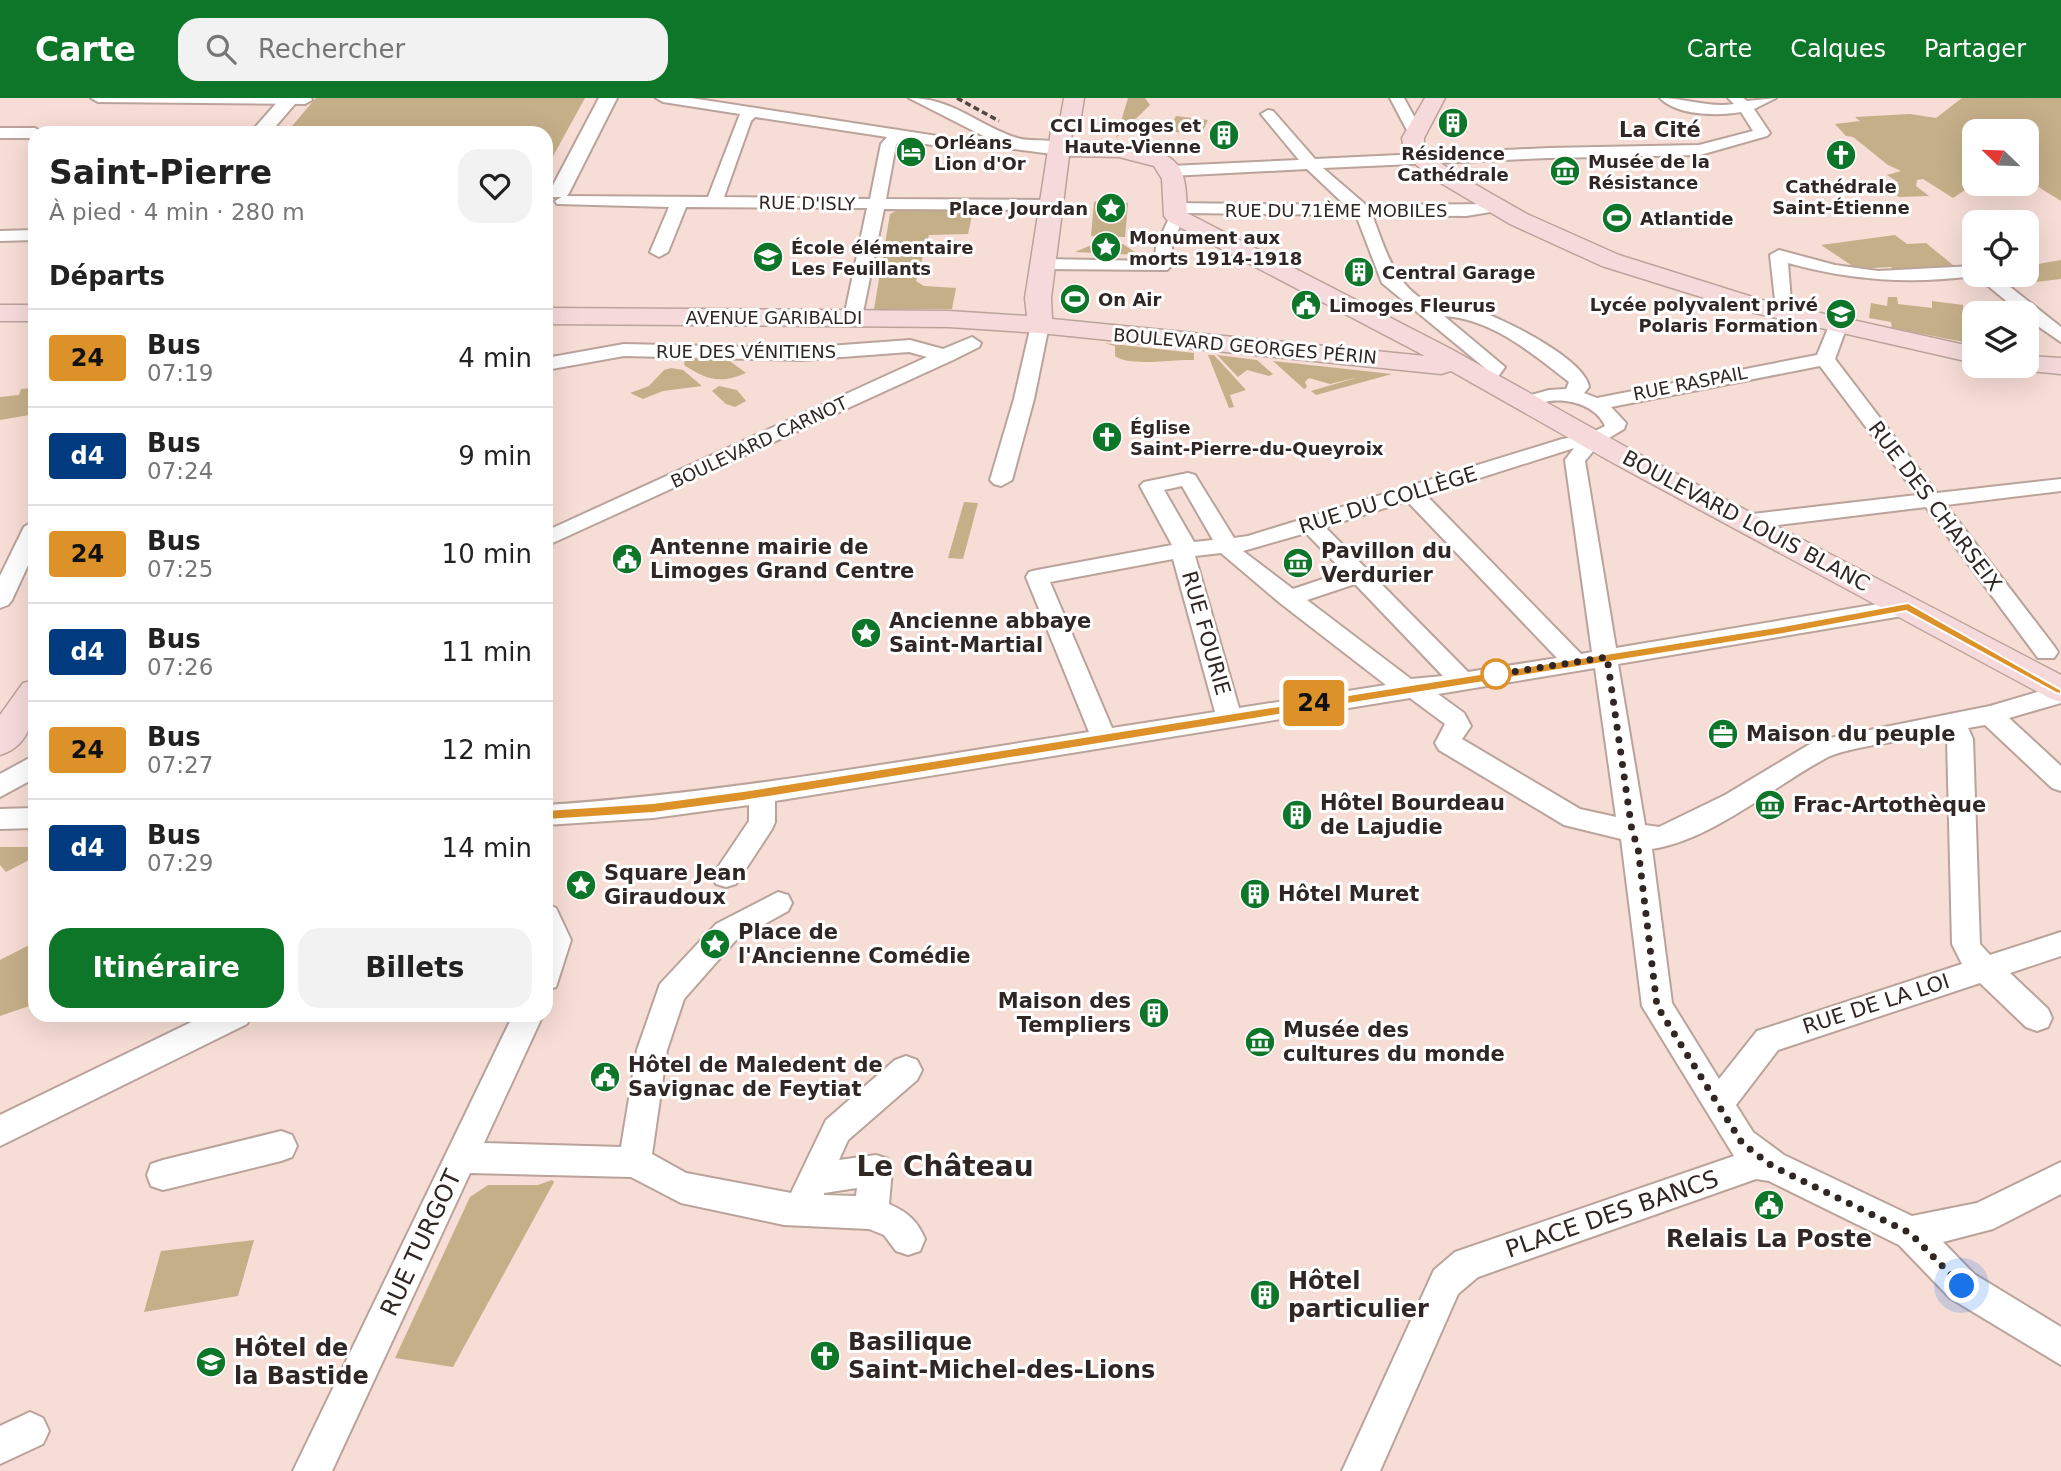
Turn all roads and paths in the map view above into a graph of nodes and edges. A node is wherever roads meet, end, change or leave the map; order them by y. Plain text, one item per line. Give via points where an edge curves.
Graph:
1 (99, 98) edge
2 (592, 98) edge
3 (608, 98) edge
4 (663, 98) edge
5 (918, 98) edge
6 (1060, 98) edge
7 (1074, 98) edge
8 (1397, 98) edge
9 (1434, 98) edge
10 (1667, 98) edge
11 (1735, 98) edge
12 (1769, 98) edge
13 (298, 99) edge
14 (1747, 109) junction
15 (753, 111) junction
16 (1268, 114) dead end
17 (268, 126) edge
18 (281, 126) edge
19 (1419, 129) junction
20 (0, 133) edge
21 (28, 133) edge
22 (897, 135) junction
23 (1061, 140) junction
24 (1014, 144) junction
25 (1700, 150) joint
26 (1423, 156) junction
27 (1314, 164) junction
28 (1171, 171) junction
29 (553, 196) edge
30 (553, 197) edge
31 (553, 199) edge
32 (680, 201) junction
33 (715, 201) junction
34 (877, 203) junction
35 (1050, 205) junction
36 (1497, 207) junction
37 (1362, 210) junction
38 (1175, 212) junction
39 (1210, 234) junction
40 (28, 235) edge
41 (0, 236) edge
42 (1164, 246) junction
43 (659, 252) dead end
44 (1779, 255) joint
45 (1043, 264) junction
46 (1962, 272) edge
47 (1999, 287) edge
48 (1038, 298) junction
49 (1727, 300) junction
50 (1425, 310) junction
51 (0, 313) edge
52 (28, 313) edge
53 (1783, 314) junction
54 (553, 316) edge
55 (853, 317) junction
56 (1002, 322) junction
57 (1040, 325) junction
58 (1837, 330) junction
59 (1392, 331) junction
60 (2061, 335) edge
61 (972, 343) junction
62 (1962, 353) edge
63 (946, 356) junction
64 (2039, 358) edge
65 (1825, 359) junction
66 (2061, 359) edge
67 (1410, 362) junction
68 (553, 363) edge
69 (2039, 365) edge
70 (2061, 366) edge
71 (1485, 381) junction
72 (1573, 394) junction
73 (1524, 403) junction
74 (1594, 404) junction
75 (1582, 444) junction
76 (1001, 480) dead end
77 (2061, 485) edge
78 (1413, 494) junction
79 (1931, 500) junction
80 (1744, 522) junction
81 (1311, 525) junction
82 (553, 536) edge
83 (28, 542) edge
84 (1227, 546) junction
85 (1182, 550) junction
86 (1360, 574) junction
87 (1288, 598) junction
88 (0, 600) edge
89 (1908, 607) junction
90 (1607, 657) junction
91 (1576, 662) junction
92 (2046, 664) edge
93 (1461, 679) junction
94 (1409, 687) junction
95 (2061, 692) edge
96 (28, 702) edge
97 (1990, 715) junction
98 (1229, 716) junction
99 (1952, 722) junction
100 (1102, 736) junction
101 (0, 742) edge
102 (28, 769) edge
103 (2061, 782) edge
104 (0, 787) edge
105 (762, 793) junction
106 (553, 815) edge
107 (28, 818) edge
108 (0, 819) edge
109 (1632, 831) junction
110 (726, 876) dead end
111 (778, 903) dead end
112 (553, 931) edge
113 (2061, 944) edge
114 (553, 954) edge
115 (1984, 969) junction
116 (2037, 1018) dead end
117 (211, 1022) edge
118 (525, 1022) edge
119 (186, 1029) edge
120 (906, 1070) dead end
121 (1717, 1101) junction
122 (0, 1131) edge
123 (1742, 1143) joint
124 (281, 1146) dead end
125 (461, 1158) junction
126 (635, 1162) junction
127 (1772, 1166) junction
128 (163, 1175) dead end
129 (2061, 1177) edge
130 (812, 1179) junction
131 (793, 1210) junction
132 (871, 1213) junction
133 (1910, 1233) junction
134 (908, 1239) dead end
135 (2061, 1347) edge
136 (312, 1471) edge
137 (1361, 1471) edge

1 - 13 street
2 - 29 street
3 - 30 street
4 - 15 street
5 - 24 street
6 - 23 main road via 1055,124
7 - 23 main road via 1070,123
8 - 19 street
9 - 19 main road
10 - 14 street via 1702,109
11 - 14 street
12 - 14 street
13 - 17 street
13 - 18 street
14 - 25 street via 1762,130 1759,135
15 - 22 street
15 - 33 street via 744,119
16 - 27 street
19 - 26 main road
20 - 21 street
22 - 24 street via 957,144
22 - 34 street via 889,144
23 - 24 street
23 - 28 main road via 1145,155 1160,160
23 - 35 main road
25 - 26 street
26 - 27 street
26 - 36 main road
27 - 28 street
27 - 37 street via 1324,180
28 - 38 main road
31 - 32 street, RUE D'ISLY
32 - 33 street, RUE D'ISLY
32 - 43 street
33 - 34 street, RUE D'ISLY
34 - 35 street, RUE D'ISLY
34 - 55 street
35 - 45 main road
36 - 37 street, RUE DU 71ÈME MOBILES
36 - 49 main road via 1575,247
37 - 38 street, RUE DU 71ÈME MOBILES
37 - 50 street via 1388,279
38 - 39 main road
38 - 42 street
39 - 42 street via 1187,235
39 - 59 main road
40 - 41 street
42 - 45 street via 1164,264 1155,267
44 - 46 street via 1878,276
44 - 53 street
45 - 48 main road
47 - 60 street
48 - 56 main road
48 - 57 main road
49 - 53 main road
49 - 58 main road via 1773,317
50 - 71 street via 1495,367
50 - 72 street via 1466,313 1517,333 1578,380
51 - 52 main road
53 - 58 main road
54 - 55 main road, AVENUE GARIBALDI
55 - 56 main road, AVENUE GARIBALDI
56 - 57 main road, BOULEVARD GEORGES PÉRIN
56 - 61 main road
57 - 61 main road
57 - 67 main road, BOULEVARD GEORGES PÉRIN
57 - 76 street
58 - 62 main road
58 - 65 street
59 - 67 main road
59 - 71 main road
61 - 63 street, BOULEVARD CARNOT
63 - 68 street, RUE DES VÉNITIENS via 910,345 802,354 624,350
63 - 82 street, BOULEVARD CARNOT
64 - 66 main road
65 - 74 street, RUE RASPAIL
65 - 79 street, RUE DES CHARSEIX
67 - 71 main road, BOULEVARD GEORGES PÉRIN via 1444,367
69 - 70 main road
71 - 73 main road, BOULEVARD LOUIS BLANC
72 - 73 street via 1544,394
72 - 74 street
73 - 75 main road, BOULEVARD LOUIS BLANC
74 - 75 street via 1616,423 1614,429
75 - 78 street, RUE DU COLLÈGE
75 - 80 main road, BOULEVARD LOUIS BLANC
75 - 90 street
77 - 79 street
78 - 81 street, RUE DU COLLÈGE
78 - 91 street
79 - 80 street
79 - 92 street, RUE DES CHARSEIX
80 - 89 main road, BOULEVARD LOUIS BLANC
81 - 84 street, RUE DU COLLÈGE
81 - 86 street
83 - 88 street
84 - 85 street, RUE DU COLLÈGE
84 - 85 street, RUE FOURIE via 1188,479 1151,485 1184,543
84 - 87 street
85 - 98 street, RUE FOURIE
85 - 100 street, RUE DU COLLÈGE via 1037,577
86 - 87 street
86 - 93 street
87 - 94 street
89 - 90 street
89 - 92 main road, BOULEVARD LOUIS BLANC
90 - 91 street
90 - 109 street
91 - 93 street
92 - 95 main road, BOULEVARD LOUIS BLANC
93 - 94 street
94 - 98 street
94 - 109 street via 1455,719 1458,726 1448,743 1573,818
95 - 97 street
96 - 101 main road
97 - 99 street
97 - 103 street
98 - 100 street
99 - 109 street via 1824,748 1734,803 1664,838 1651,839
99 - 115 street via 1960,739 1966,944
100 - 105 street
102 - 104 street
105 - 106 street via 653,808
105 - 110 street via 762,822
107 - 108 street
109 - 121 street via 1638,848 1657,1006
111 - 126 street via 726,932 671,993 652,1050
112 - 114 street via 557,940
113 - 115 street, RUE DE LA LOI
115 - 116 street
115 - 121 street, RUE DE LA LOI via 1768,1040 1732,1090
117 - 119 street
118 - 125 street, RUE TURGOT
119 - 122 street
120 - 130 street via 837,1130
121 - 123 street
123 - 127 street
124 - 128 street
125 - 126 street
125 - 136 street, RUE TURGOT
126 - 131 street via 681,1187
127 - 133 street
127 - 137 street, PLACE DES BANCS via 1756,1164 1467,1264 1446,1282
129 - 133 street via 1981,1218
130 - 131 street
130 - 132 street via 876,1170
131 - 132 street
132 - 134 street via 896,1224
133 - 135 street via 1962,1286

